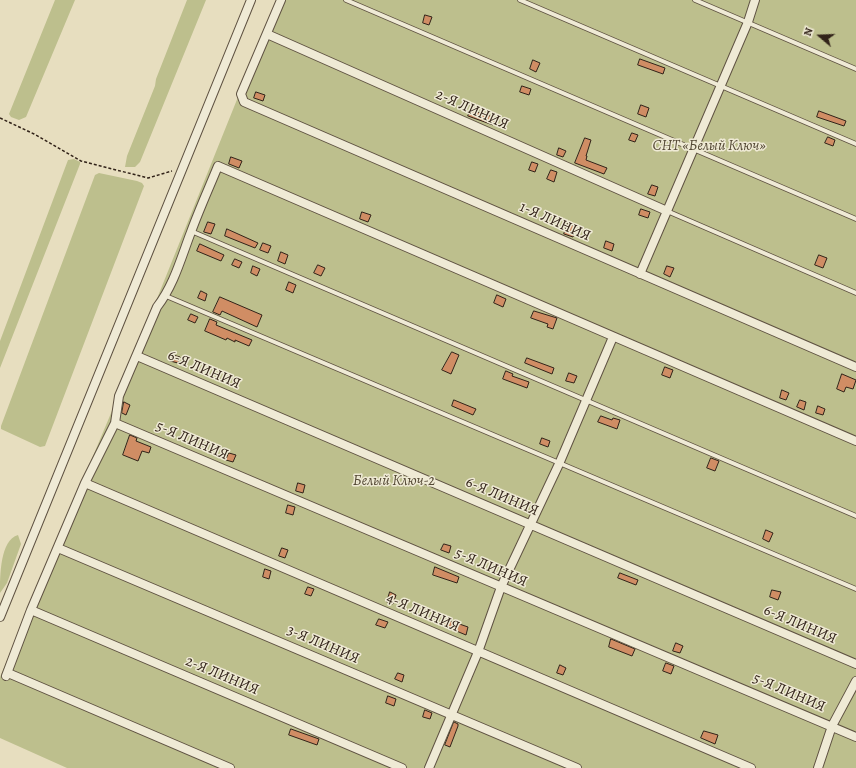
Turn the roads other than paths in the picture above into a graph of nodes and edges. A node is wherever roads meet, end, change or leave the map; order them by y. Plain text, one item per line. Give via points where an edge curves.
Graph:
1 (251, 0) edge
2 (281, 0) edge
3 (346, 0) edge
4 (520, 0) edge
5 (695, 0) edge
6 (755, 0) edge
7 (748, 22) junction
8 (267, 34) junction
9 (856, 69) edge
10 (720, 86) junction
11 (856, 144) edge
12 (692, 150) junction
13 (667, 211) junction
14 (856, 219) edge
15 (191, 231) junction
16 (640, 274) junction
17 (856, 293) edge
18 (166, 296) junction
19 (613, 337) junction
20 (137, 356) junction
21 (856, 367) edge
22 (586, 401) junction
23 (115, 423) junction
24 (856, 441) edge
25 (559, 464) junction
26 (85, 483) junction
27 (856, 516) edge
28 (530, 524) junction
29 (58, 548) junction
30 (501, 587) junction
31 (856, 589) edge
32 (31, 610) junction
33 (0, 617) edge
34 (478, 652) junction
35 (856, 664) edge
36 (856, 681) edge
37 (452, 715) junction
38 (832, 726) junction
39 (856, 737) edge
40 (230, 768) edge
41 (402, 768) edge
42 (429, 768) edge
43 (577, 768) edge
44 (751, 768) edge
45 (818, 768) edge

1 - 33 street
2 - 8 street
3 - 12 lane
4 - 10 lane
5 - 7 lane
6 - 7 street
7 - 9 lane
7 - 10 street
8 - 13 street, 2-Я ЛИНИЯ
8 - 16 street, 1-Я ЛИНИЯ via 241,94 244,102
10 - 11 lane
10 - 12 street
12 - 13 street
12 - 14 lane
13 - 16 street
13 - 17 lane
15 - 18 street via 178,271
15 - 19 street via 218,166
15 - 22 lane
16 - 21 street, 1-Я ЛИНИЯ
18 - 20 street via 157,307
18 - 25 lane
19 - 22 street
19 - 24 street
20 - 23 street via 119,396
20 - 28 street, 6-Я ЛИНИЯ
22 - 25 street
22 - 27 lane
23 - 26 street
23 - 30 street, 5-Я ЛИНИЯ
25 - 28 street
25 - 31 lane
26 - 29 street
26 - 34 street, 4-Я ЛИНИЯ
28 - 30 street
28 - 35 street, 6-Я ЛИНИЯ
29 - 32 street
29 - 37 street, 3-Я ЛИНИЯ
30 - 34 street
30 - 38 street, 5-Я ЛИНИЯ
32 - 40 street via 7,674
32 - 41 street, 2-Я ЛИНИЯ
34 - 37 street
34 - 44 street, 4-Я ЛИНИЯ
36 - 38 street
37 - 42 street
37 - 43 street, 3-Я ЛИНИЯ
38 - 39 street, 5-Я ЛИНИЯ
38 - 45 street

